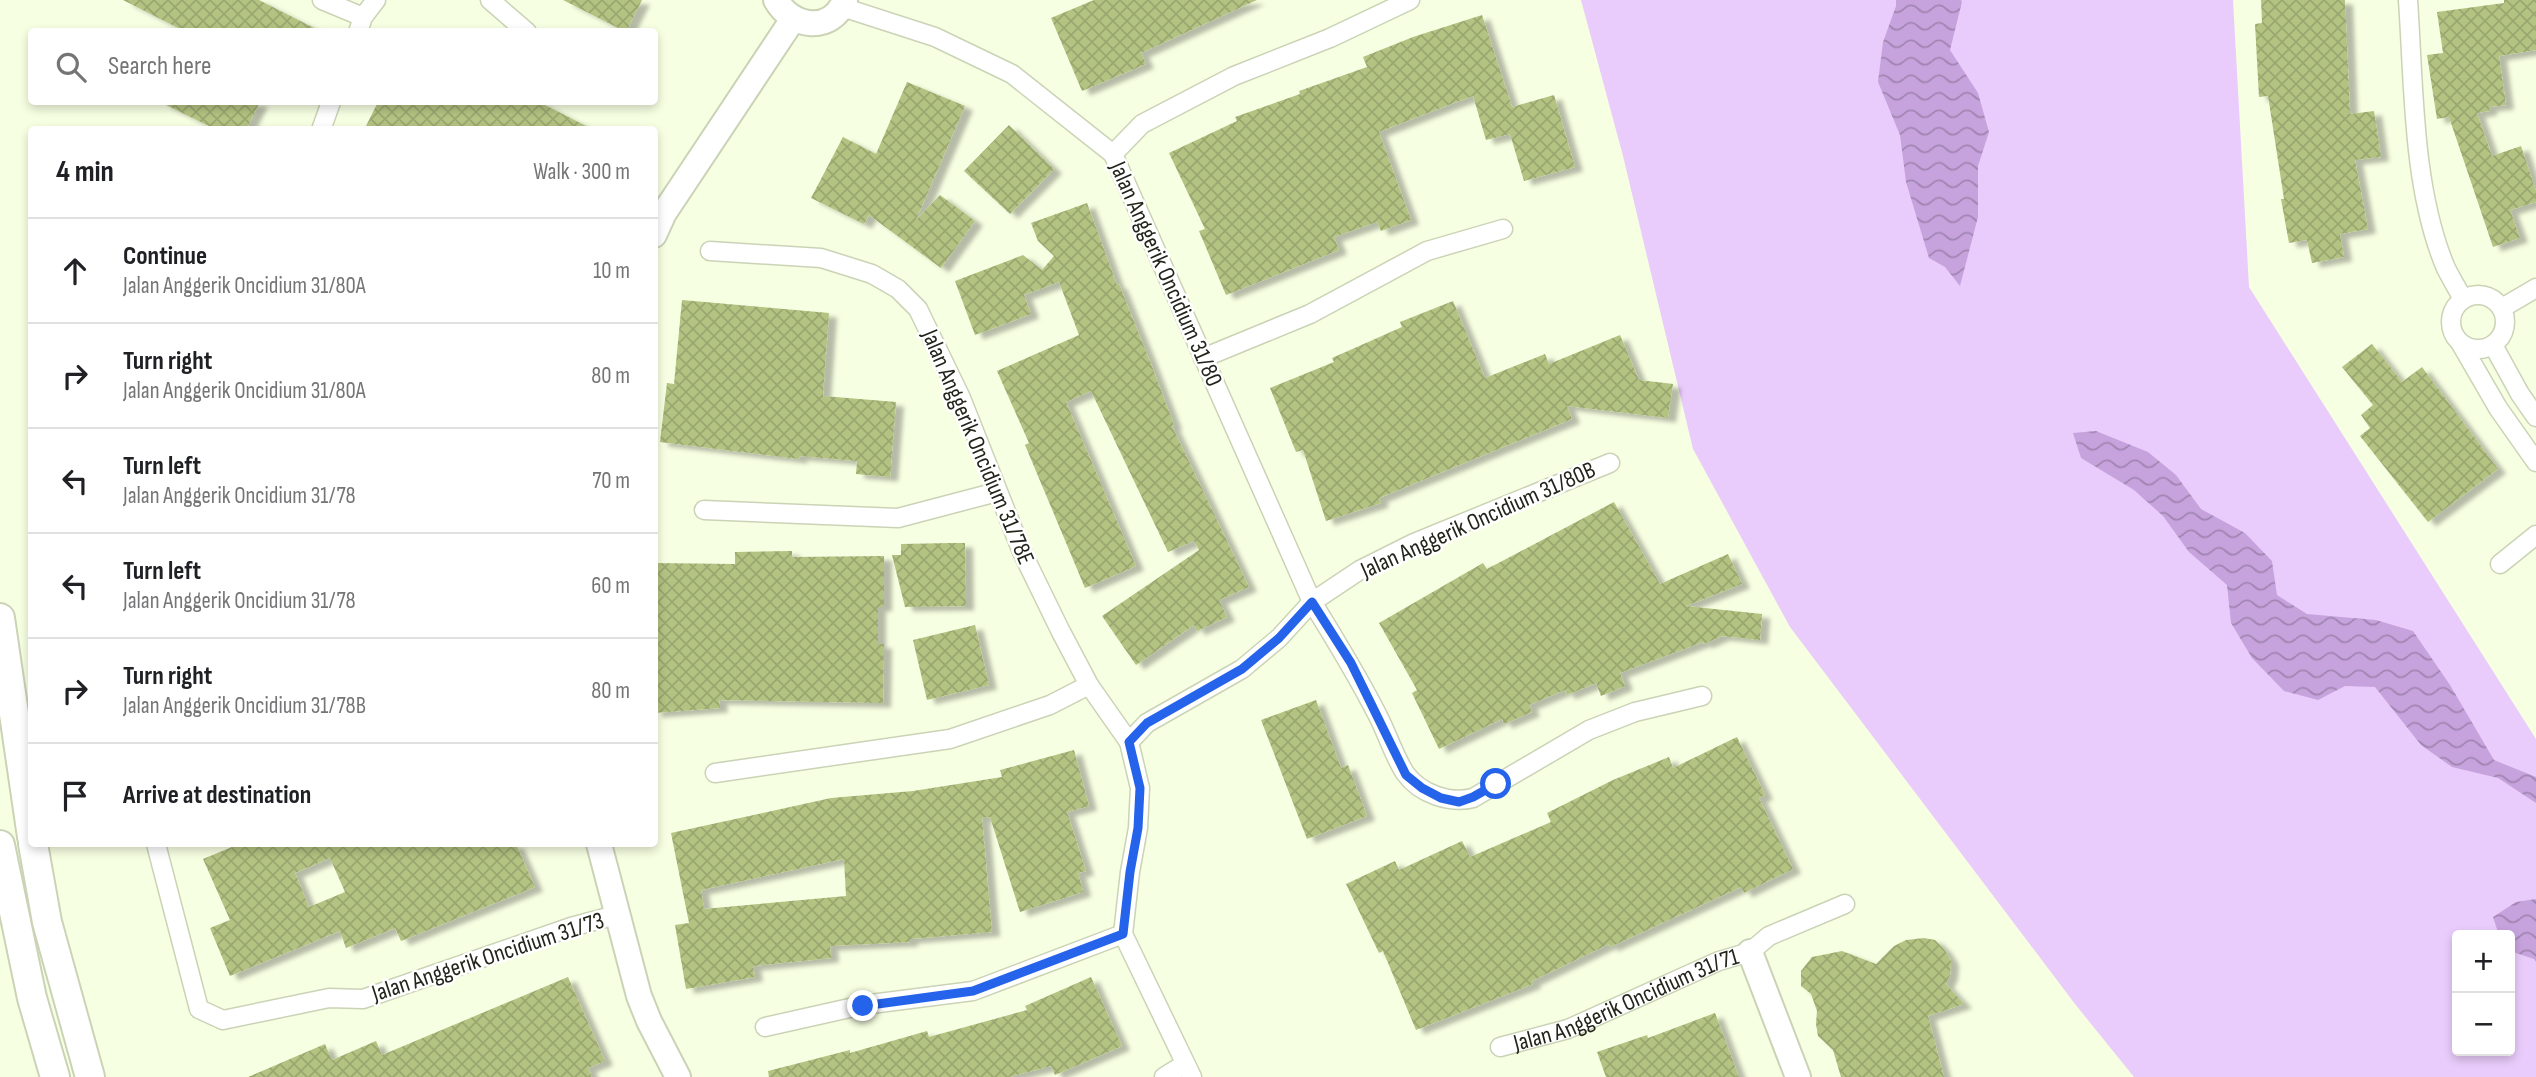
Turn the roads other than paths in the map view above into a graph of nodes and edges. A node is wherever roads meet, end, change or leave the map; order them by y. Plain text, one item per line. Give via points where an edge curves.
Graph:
1 (322, 0) edge
2 (376, 0) edge
3 (490, 0) edge
4 (776, 0) edge
5 (1410, 0) edge
6 (2408, 0) edge
7 (843, 4) edge
8 (793, 19) junction
9 (360, 24) edge
10 (522, 28) edge
11 (330, 105) edge
12 (322, 126) edge
13 (1113, 154) junction
14 (658, 226) edge
15 (1503, 229) dead end
16 (710, 251) dead end
17 (2536, 288) edge
18 (2463, 299) junction
19 (2502, 308) junction
20 (2461, 344) junction
21 (2494, 345) junction
22 (1203, 358) junction
23 (2536, 417) edge
24 (2536, 462) edge
25 (1610, 463) dead end
26 (997, 492) junction
27 (704, 510) dead end
28 (2536, 535) edge
29 (2500, 564) dead end
30 (1312, 602) junction
31 (0, 618) edge
32 (1089, 685) junction
33 (1702, 696) dead end
34 (1129, 742) junction
35 (715, 773) dead end
36 (28, 810) edge
37 (0, 845) edge
38 (34, 847) edge
39 (157, 847) edge
40 (600, 847) edge
41 (1845, 904) dead end
42 (617, 915) junction
43 (1123, 934) junction
44 (1750, 952) junction
45 (765, 1027) dead end
46 (1500, 1047) dead end
47 (1188, 1070) edge
48 (55, 1077) edge
49 (90, 1077) edge
50 (678, 1077) edge
51 (1164, 1077) edge
52 (1798, 1077) edge

1 - 9 street
2 - 9 street
3 - 10 street
4 - 8 street
5 - 13 street via 1234,76 1142,124
6 - 18 street via 2419,152 2430,217 2445,266
7 - 8 street via 835,15 814,23
7 - 13 street, Jalan Anggerik Oncidium 31/80 via 935,37 1012,74
8 - 14 street
11 - 12 street
13 - 22 street, Jalan Anggerik Oncidium 31/80
15 - 22 street via 1427,251 1310,314
16 - 26 street, Jalan Anggerik Oncidium 31/78E via 821,258 872,274 898,289 918,309 961,398
17 - 19 street
18 - 19 street via 2485,295
18 - 20 street via 2451,316 2454,336
19 - 21 street via 2504,332
20 - 21 street via 2471,349
20 - 24 street
21 - 23 street
22 - 30 street, Jalan Anggerik Oncidium 31/80
25 - 30 street, Jalan Anggerik Oncidium 31/80B via 1414,543 1360,570
26 - 27 street via 898,517
26 - 32 street, Jalan Anggerik Oncidium 31/78E
28 - 29 street
30 - 33 street, Jalan Anggerik Oncidium 31/80 via 1351,663 1406,775 1441,798 1459,802 1473,797 1589,730 1635,712
30 - 34 street, Jalan Anggerik Oncidium 31/80B via 1242,669 1147,723
31 - 36 main road
32 - 34 street, Jalan Anggerik Oncidium 31/78E
32 - 35 street via 1050,705 950,739
34 - 43 street via 1140,788
37 - 48 main road via 32,998
38 - 49 main road via 47,922
39 - 42 street, Jalan Anggerik Oncidium 31/73 via 199,1009 223,1020 329,998 363,999 571,926
40 - 42 street
41 - 44 street, Jalan Anggerik Oncidium 31/71 via 1769,936
42 - 50 street via 649,1021
43 - 45 street via 973,991 863,1006
43 - 47 street
44 - 46 street, Jalan Anggerik Oncidium 31/71 via 1719,961 1568,1029
44 - 52 street, Jalan Anggerik Oncidium 31/71
47 - 51 street

